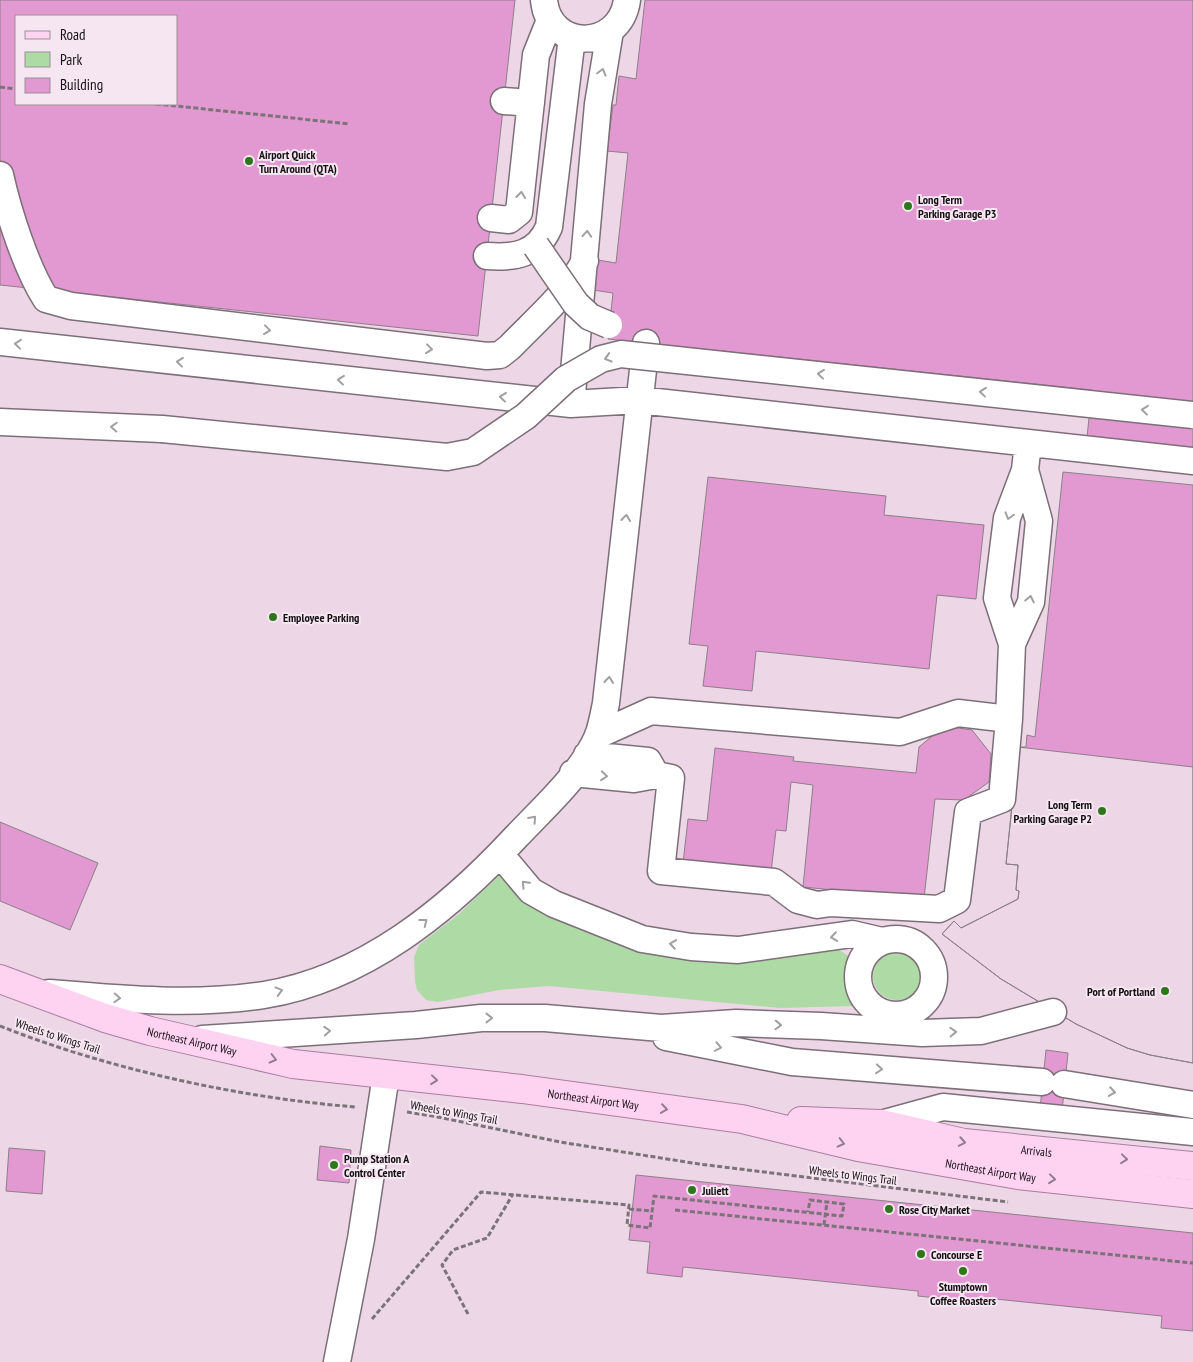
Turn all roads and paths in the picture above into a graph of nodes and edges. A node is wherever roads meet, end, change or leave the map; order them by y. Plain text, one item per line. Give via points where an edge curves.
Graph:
1 (627, 0) edge
2 (547, 10) edge
3 (610, 31) junction
4 (570, 47) junction
5 (0, 87) edge
6 (15, 89) edge
7 (504, 101) dead end
8 (531, 103) junction
9 (166, 105) edge
10 (350, 124) dead end
11 (0, 174) edge
12 (491, 218) dead end
13 (536, 246) junction
14 (487, 256) dead end
15 (585, 261) junction
16 (609, 324) dead end
17 (0, 342) edge
18 (646, 343) dead end
19 (639, 400) junction
20 (571, 404) junction
21 (1193, 415) edge
22 (0, 422) edge
23 (1028, 443) junction
24 (1193, 461) edge
25 (1009, 719) junction
26 (586, 754) junction
27 (500, 854) junction
28 (882, 941) junction
29 (0, 979) edge
30 (34, 991) junction
31 (1053, 1012) dead end
32 (891, 1015) junction
33 (584, 1021) junction
34 (0, 1026) edge
35 (821, 1026) junction
36 (922, 1033) junction
37 (191, 1039) junction
38 (386, 1075) junction
39 (1193, 1105) edge
40 (381, 1109) junction
41 (742, 1119) junction
42 (881, 1124) junction
43 (1193, 1132) edge
44 (1193, 1146) edge
45 (1193, 1166) edge
46 (910, 1191) dead end
47 (513, 1194) junction
48 (1193, 1194) edge
49 (827, 1202) junction
50 (629, 1209) junction
51 (675, 1210) dead end
52 (652, 1211) junction
53 (808, 1212) junction
54 (824, 1225) junction
55 (1193, 1263) edge
56 (468, 1314) dead end
57 (366, 1326) dead end
58 (337, 1362) edge

1 - 3 lane via 620,21
2 - 4 lane
2 - 8 lane via 536,55
3 - 4 lane
15 -> 3 lane via 598,104
4 - 13 lane via 549,227
5 - 6 path
7 - 8 lane
12 -> 8 lane via 509,220 520,212
9 - 10 path
11 -> 15 lane via 35,281 46,299 71,306 220,316 487,356 500,355 564,292
13 - 14 lane via 518,256
13 - 16 lane, bridge via 576,304 590,317
15 - 20 lane
20 -> 17 lane
18 - 19 lane
19 - 20 lane
19 - 23 lane
26 -> 19 lane via 606,703
21 -> 22 lane, bridge via 621,354 601,359 566,379 526,416 473,452 447,457 162,429
23 - 24 lane
23 - 25 lane via 1025,470 1039,521 1031,602 1012,644
25 - 26 lane via 958,713 900,732 651,711
25 - 26 lane via 1002,799 968,812 957,900 939,909 808,904 774,882 661,871 671,778 656,775 634,779
27 -> 26 lane
28 -> 27 lane via 852,934 738,950 642,939 554,904 526,885
30 -> 27 lane via 159,1000 220,999 265,995 311,983 374,956 424,923
28 - 32 lane via 867,950 860,961 858,984 869,1005
28 - 32 lane via 900,938 912,942 922,948 934,969 931,993 924,1003 915,1010
29 - 30 main road, Northeast Airport Way
30 - 37 main road, Northeast Airport Way via 105,1018
36 -> 31 lane via 981,1031
32 - 35 lane
32 - 36 lane
33 -> 35 lane via 661,1028 736,1024
37 -> 33 lane via 481,1018
33 -> 39 lane via 792,1062 1053,1083
34 - 40 path, Wheels to Wings Trail via 31,1039 119,1065 222,1089 334,1106
35 - 36 lane
37 -> 38 main road, Northeast Airport Way via 293,1064
38 - 40 lane
38 -> 41 main road, Northeast Airport Way via 522,1089
40 - 46 path, Wheels to Wings Trail via 438,1116 560,1142 699,1164
40 - 58 lane via 361,1239
41 - 42 main road, Arrivals
41 -> 48 main road, Northeast Airport Way via 858,1147 1018,1175
42 - 43 lane via 942,1107
42 - 44 lane, Arrivals via 951,1121
42 -> 45 main road, Arrivals via 964,1143
47 - 50 path via 629,1205
47 - 56 path via 487,1238 453,1250 442,1265
47 - 57 path via 481,1192
49 - 53 path via 810,1200
49 - 53 path via 844,1204 842,1216
49 - 54 path
50 - 52 path
50 - 52 path via 627,1226 650,1228
51 - 54 path
52 - 53 path via 654,1196
54 - 55 path

